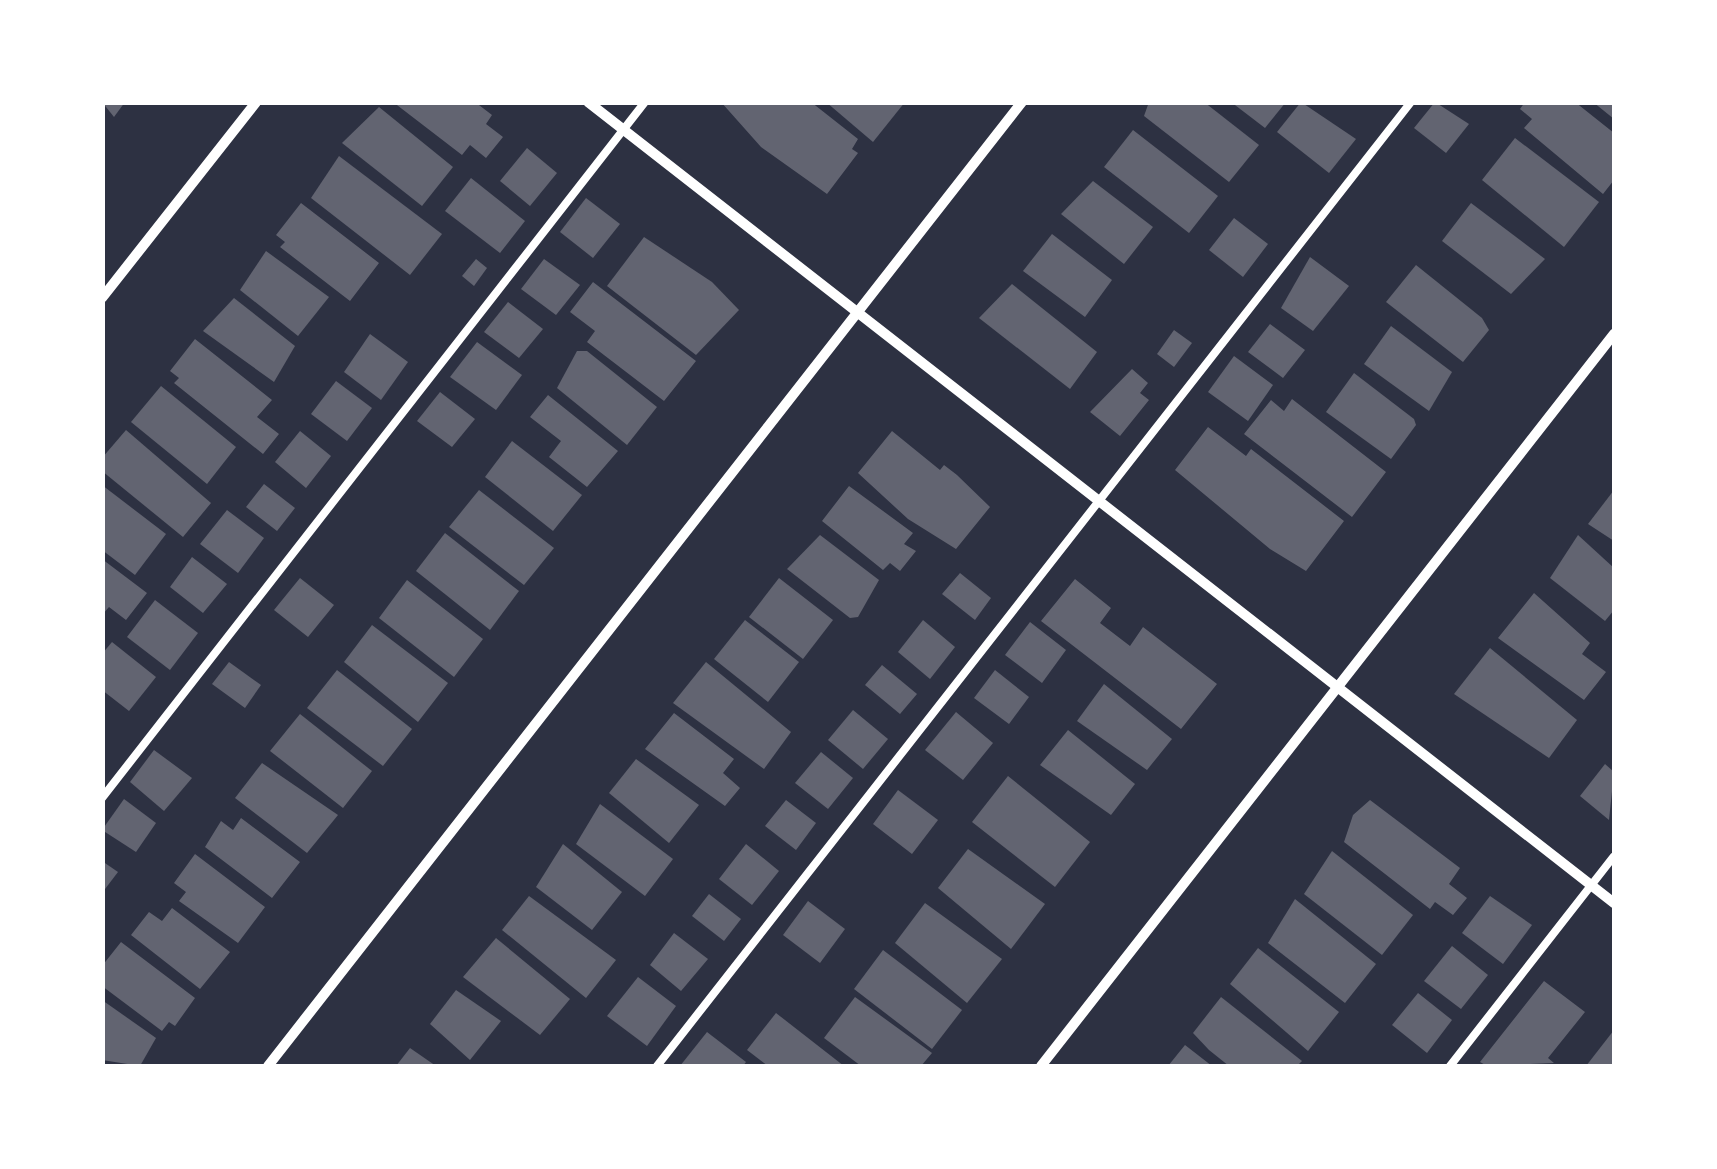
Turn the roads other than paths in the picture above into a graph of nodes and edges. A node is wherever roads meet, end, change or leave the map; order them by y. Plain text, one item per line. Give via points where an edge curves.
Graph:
1 (256, 102) edge
2 (588, 102) edge
3 (645, 102) edge
4 (1022, 102) edge
5 (1411, 102) edge
6 (624, 130) junction
7 (102, 298) edge
8 (858, 313) junction
9 (1614, 334) edge
10 (1100, 502) junction
11 (1338, 687) junction
12 (102, 798) edge
13 (1614, 856) edge
14 (1592, 886) junction
15 (1614, 903) edge
16 (268, 1066) edge
17 (657, 1066) edge
18 (1041, 1066) edge
19 (1450, 1066) edge

1 - 7 street
2 - 6 street
3 - 6 lane
4 - 8 street
5 - 10 lane
6 - 8 street
6 - 12 lane
8 - 10 street
8 - 16 street
9 - 11 street
10 - 11 street
10 - 17 lane
11 - 14 street
11 - 18 street
13 - 14 lane
14 - 15 street
14 - 19 lane

